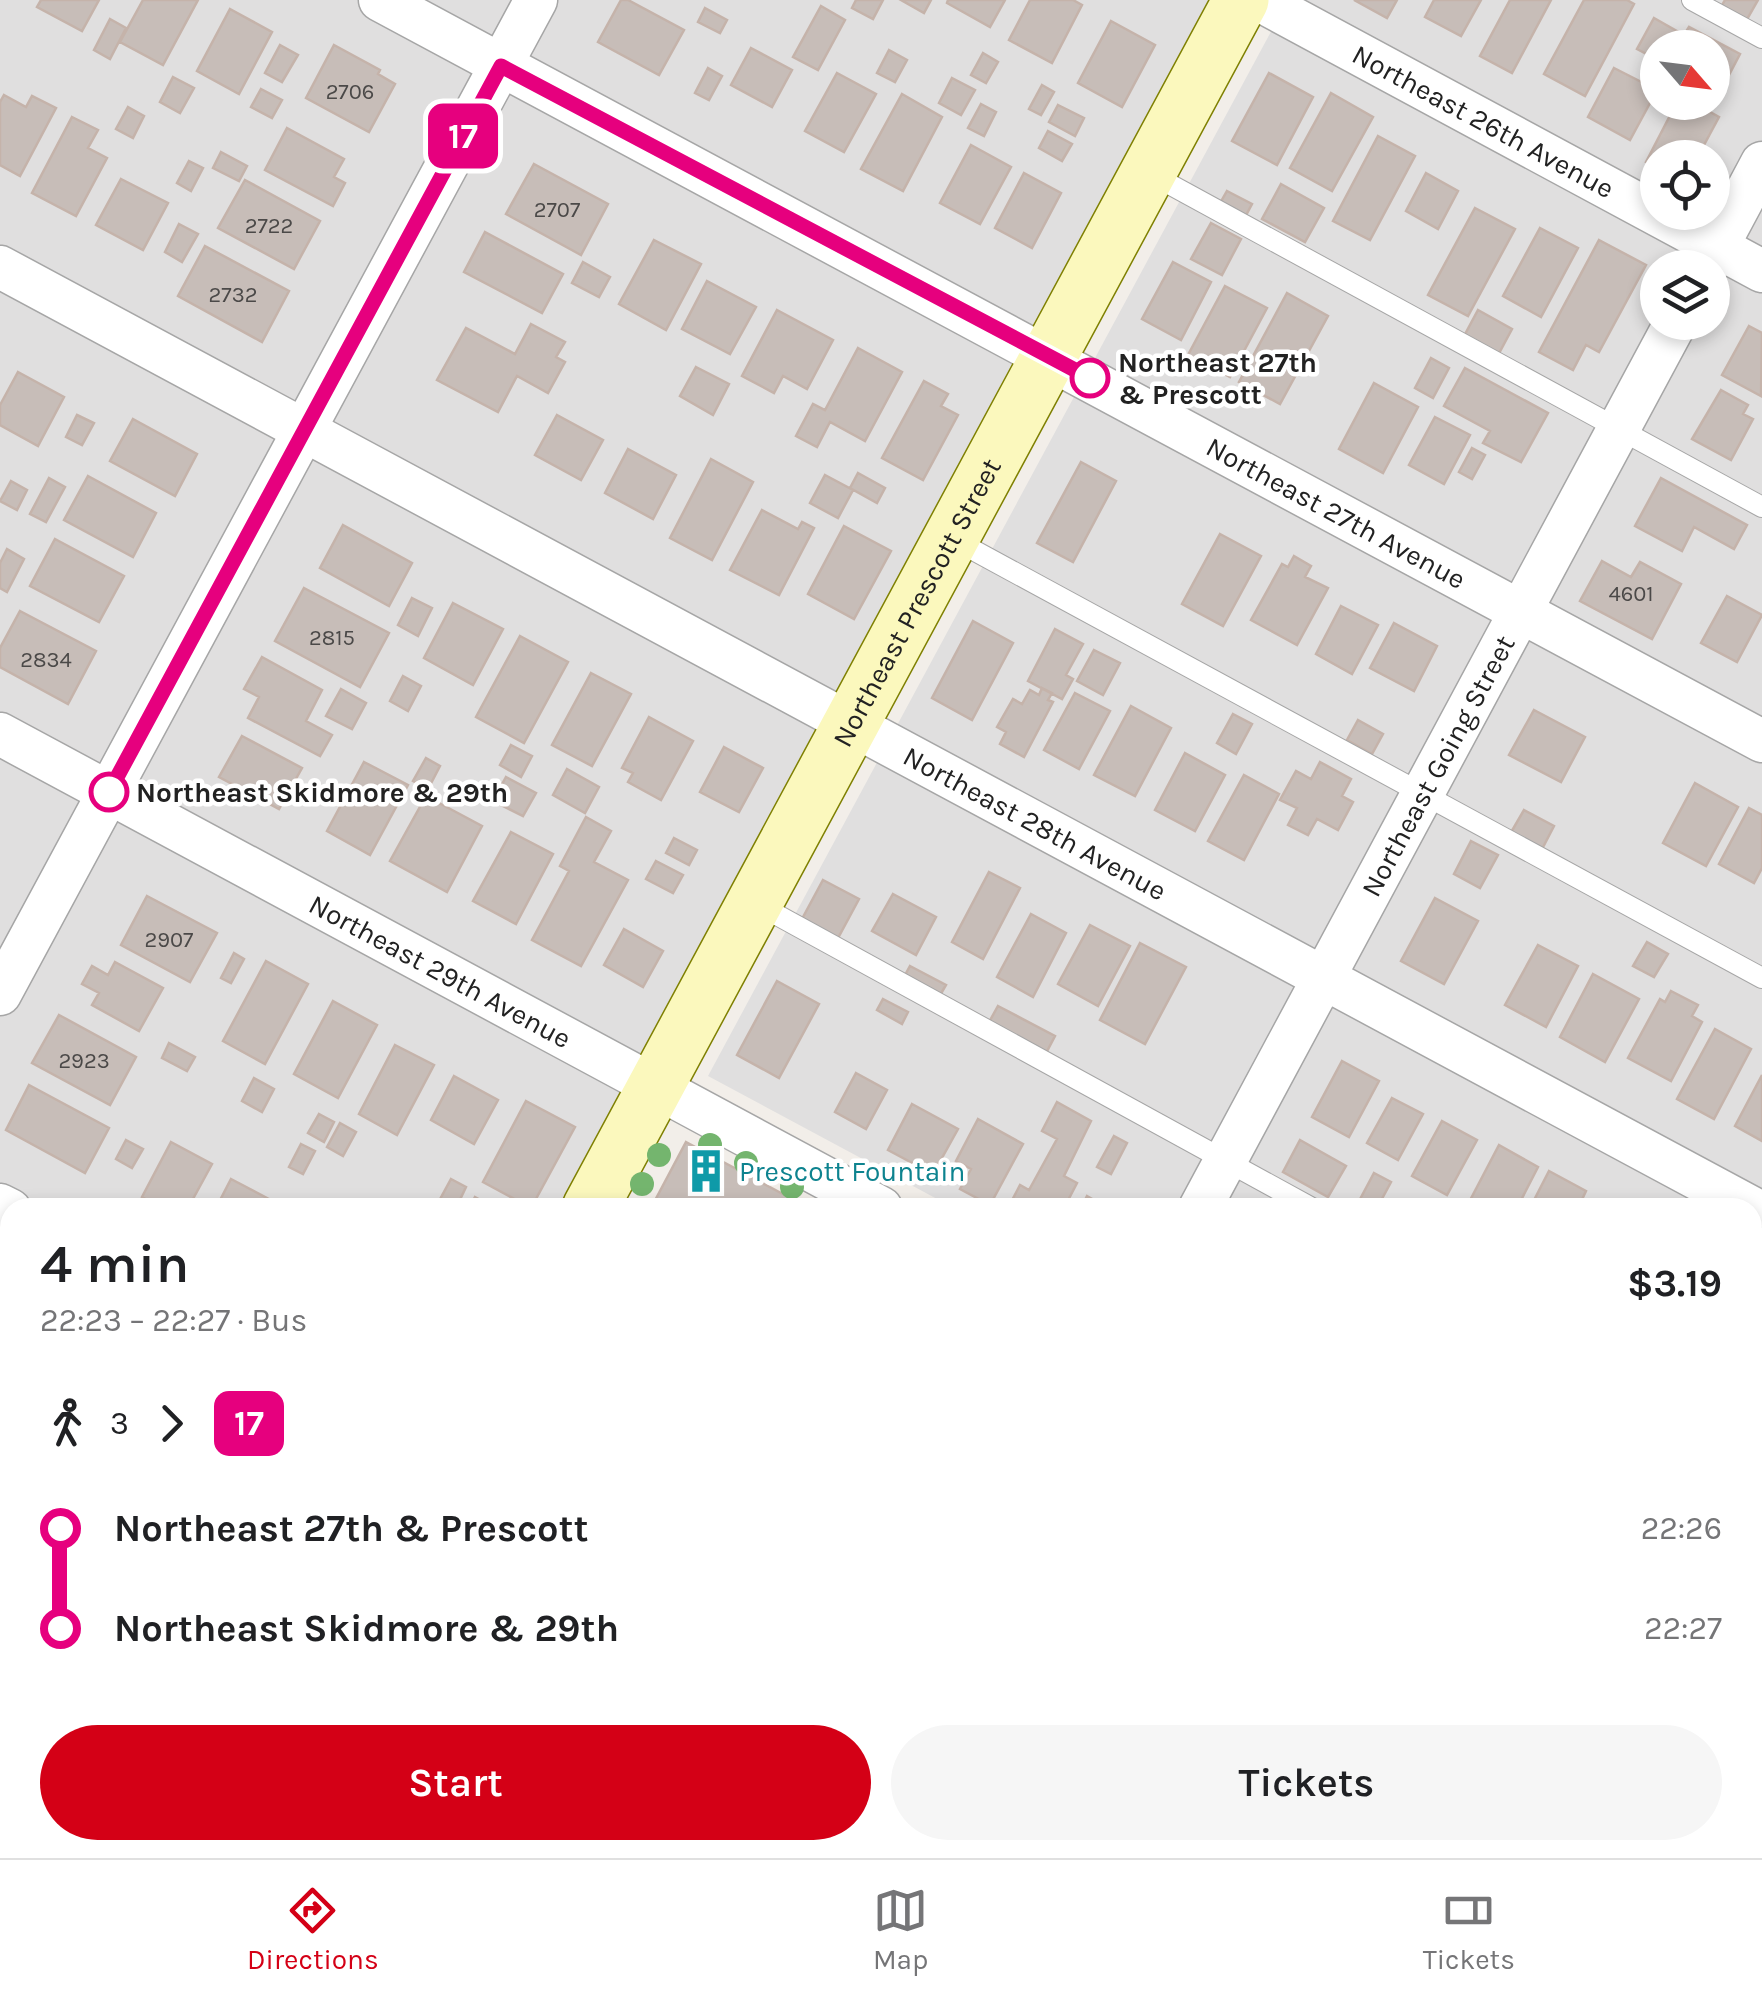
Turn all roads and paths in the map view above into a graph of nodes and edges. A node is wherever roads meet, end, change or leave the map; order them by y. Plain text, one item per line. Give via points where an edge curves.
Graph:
1 (380, 0) edge
2 (536, 0) edge
3 (1241, 0) edge
4 (1260, 0) edge
5 (1692, 0) edge
6 (1762, 38) edge
7 (501, 66) junction
8 (1762, 163) edge
9 (1148, 172) junction
10 (1699, 250) edge
11 (1715, 250) edge
12 (1730, 262) edge
13 (0, 267) edge
14 (1762, 271) edge
15 (1666, 340) edge
16 (1048, 356) junction
17 (1618, 429) junction
18 (306, 430) junction
19 (1762, 506) edge
20 (951, 538) junction
21 (1521, 611) junction
22 (852, 722) junction
23 (0, 734) edge
24 (1762, 740) edge
25 (109, 792) junction
26 (1424, 792) junction
27 (755, 903) junction
28 (1324, 977) junction
29 (1762, 978) edge
30 (0, 994) edge
31 (656, 1086) junction
32 (1224, 1161) junction
33 (595, 1198) edge
34 (863, 1198) edge
35 (1205, 1198) edge
36 (1293, 1198) edge
37 (1733, 1198) edge

1 - 7 street, Northeast 27th Avenue
2 - 7 street
3 - 9 street, Northeast Prescott Street
4 - 10 street, Northeast 26th Avenue
5 - 6 lane
7 - 16 street, Northeast 27th Avenue
7 - 18 street
8 - 11 street
9 - 16 street, Northeast Prescott Street
9 - 17 lane
12 - 14 street, Northeast 26th Avenue
13 - 18 street, Northeast 28th Avenue
15 - 17 street, Northeast Going Street
16 - 20 street, Northeast Prescott Street
16 - 21 street, Northeast 27th Avenue
17 - 19 lane
17 - 21 street, Northeast Going Street
18 - 22 street, Northeast 28th Avenue
18 - 25 street
20 - 22 street, Northeast Prescott Street
20 - 26 lane
21 - 24 street, Northeast 27th Avenue
21 - 26 street, Northeast Going Street
22 - 27 street, Northeast Prescott Street
22 - 28 street, Northeast 28th Avenue
23 - 25 street, Northeast 29th Avenue
25 - 30 street
25 - 31 street, Northeast 29th Avenue
26 - 28 street, Northeast Going Street
26 - 29 lane
27 - 31 street, Northeast Prescott Street
27 - 32 lane
28 - 32 street, Northeast Going Street
28 - 37 street, Northeast 28th Avenue
31 - 33 street, Northeast Prescott Street
31 - 34 street, Northeast 29th Avenue
32 - 35 street, Northeast Going Street
32 - 36 lane

